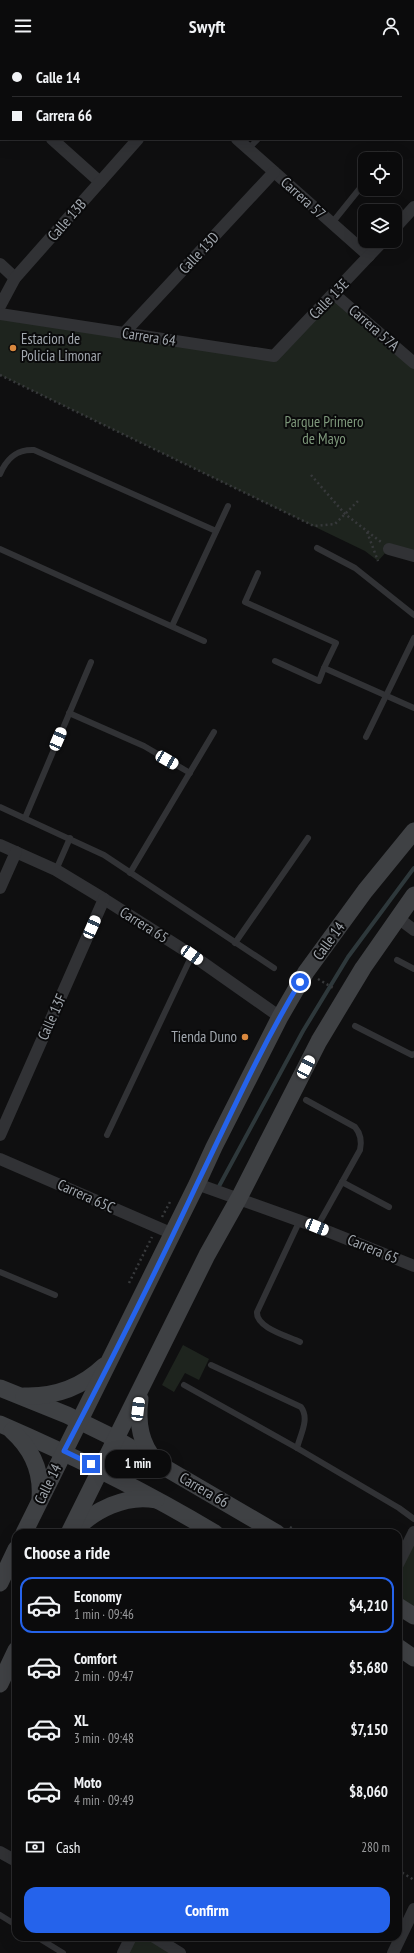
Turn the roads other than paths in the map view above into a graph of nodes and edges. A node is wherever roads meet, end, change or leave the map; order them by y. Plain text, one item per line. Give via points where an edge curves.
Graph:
1 (53, 140) edge
2 (137, 140) edge
3 (239, 140) edge
4 (257, 140) edge
5 (248, 149) junction
6 (274, 172) junction
7 (100, 182) junction
8 (358, 191) edge
9 (414, 207) edge
10 (402, 220) edge
11 (332, 223) junction
12 (376, 248) edge
13 (369, 256) junction
14 (0, 264) edge
15 (15, 278) junction
16 (334, 294) junction
17 (0, 306) edge
18 (0, 314) edge
19 (124, 333) junction
20 (274, 356) joint
21 (414, 363) edge
22 (0, 472) edge
23 (228, 506) dead end
24 (216, 531) junction
25 (317, 548) dead end
26 (0, 549) edge
27 (389, 549) road end
28 (414, 556) edge
29 (258, 573) dead end
30 (414, 615) edge
31 (172, 626) junction
32 (414, 638) edge
33 (204, 641) dead end
34 (275, 661) dead end
35 (92, 662) dead end
36 (324, 668) junction
37 (385, 696) junction
38 (414, 708) edge
39 (69, 713) junction
40 (214, 732) dead end
41 (366, 737) dead end
42 (190, 773) junction
43 (0, 807) edge
44 (25, 818) junction
45 (414, 831) edge
46 (70, 838) junction
47 (308, 838) dead end
48 (0, 845) edge
49 (16, 852) junction
50 (56, 870) junction
51 (130, 872) junction
52 (0, 888) edge
53 (414, 895) edge
54 (104, 899) junction
55 (398, 918) junction
56 (414, 930) edge
57 (235, 943) junction
58 (192, 955) junction
59 (397, 960) dead end
60 (274, 968) dead end
61 (414, 970) edge
62 (280, 1017) junction
63 (355, 1026) dead end
64 (414, 1054) edge
65 (306, 1100) dead end
66 (0, 1135) edge
67 (107, 1135) dead end
68 (0, 1158) edge
69 (342, 1182) junction
70 (198, 1184) junction
71 (239, 1198) junction
72 (389, 1207) dead end
73 (300, 1220) junction
74 (317, 1227) junction
75 (173, 1234) junction
76 (414, 1266) edge
77 (0, 1272) edge
78 (55, 1295) dead end
79 (300, 1342) dead end
80 (112, 1356) junction
81 (211, 1365) dead end
82 (184, 1385) dead end
83 (0, 1388) edge
84 (142, 1388) junction
85 (16, 1395) junction
86 (80, 1421) junction
87 (0, 1424) edge
88 (116, 1440) junction
89 (297, 1448) junction
90 (64, 1451) junction
91 (159, 1464) junction
92 (100, 1469) junction
93 (40, 1499) junction
94 (161, 1500) junction
95 (414, 1519) edge
96 (26, 1529) edge
97 (71, 1529) edge
98 (77, 1529) edge
99 (208, 1529) edge
100 (270, 1529) edge
101 (414, 1532) edge
102 (402, 1556) edge
103 (12, 1558) edge
104 (0, 1583) edge
105 (402, 1608) edge
106 (414, 1616) edge
107 (402, 1650) edge
108 (12, 1658) edge
109 (414, 1658) edge
110 (0, 1684) edge
111 (0, 1852) edge
112 (12, 1858) edge
113 (414, 1909) edge
114 (0, 1915) edge
115 (12, 1922) edge
116 (402, 1934) edge
117 (44, 1941) edge
118 (129, 1941) edge
119 (160, 1941) edge
120 (399, 1941) edge
121 (63, 1953) edge
122 (123, 1953) edge
123 (180, 1953) edge
124 (393, 1953) edge

1 - 7 street
2 - 7 street, Calle 13B
3 - 5 street, Carrera 57
4 - 5 lane
5 - 6 street, Carrera 57
6 - 11 street, Carrera 57
6 - 19 street, Calle 13D
7 - 15 street, Calle 13B
8 - 11 lane
9 - 10 street
11 - 13 street, Carrera 57
12 - 13 street, Calle 13E
13 - 16 street, Calle 13E
14 - 15 street
15 - 17 street, Calle 13B
16 - 20 street, Calle 13E
16 - 21 street, Carrera 57A
18 - 19 street, Carrera 64
19 - 20 street, Carrera 64
22 - 24 lane via 18,452 34,450
23 - 24 lane
24 - 31 lane
25 - 30 lane via 355,568
26 - 31 lane
27 - 28 street
29 - 36 lane via 245,602 336,644
31 - 33 lane
32 - 37 lane
34 - 36 lane via 318,681
35 - 39 lane
36 - 37 lane
37 - 38 lane
37 - 41 lane
39 - 42 lane via 144,746
39 - 44 lane
40 - 42 lane
42 - 51 lane
43 - 44 lane
44 - 46 lane
45 - 62 street, Calle 14 via 326,943
46 - 50 lane
46 - 51 lane
47 - 57 lane
48 - 49 street, Carrera 65
49 - 50 street, Carrera 65
49 - 52 street
50 - 54 street, Carrera 65
51 - 57 lane
53 - 55 street
54 - 58 street, Carrera 65
54 - 66 street, Calle 13F
55 - 56 street
55 - 71 street via 363,968 319,1041
57 - 60 lane
58 - 62 street, Carrera 65
58 - 67 lane
59 - 61 lane
62 - 70 street, Calle 14
63 - 64 lane
65 - 69 lane via 355,1127 359,1132 362,1144 360,1150
68 - 75 street, Carrera 65C
69 - 72 lane
69 - 74 lane
70 - 71 street, Carrera 65
70 - 75 street, Calle 14
71 - 73 street, Carrera 65
71 - 84 street via 207,1255
73 - 74 street, Carrera 65
73 - 79 lane via 257,1312 264,1325
74 - 76 street, Carrera 65
75 - 80 street, Calle 14
77 - 78 lane
80 - 85 street via 91,1377 65,1391 40,1396
80 - 86 street, Calle 14
81 - 89 lane via 300,1407 305,1413 305,1420
82 - 89 lane
83 - 85 street, Carrera 66
84 - 88 street
84 - 91 street via 138,1409 140,1432 149,1452
85 - 86 street, Carrera 66
86 - 88 street, Carrera 66
86 - 90 street, Calle 14
87 - 90 street, Carrera 66
87 - 93 street via 17,1436 31,1454 39,1476
88 - 91 street, Carrera 66
88 - 92 street
89 - 95 lane
90 - 92 street, Carrera 66
90 - 93 street, Calle 14
91 - 100 street, Carrera 66
92 - 94 street, Carrera 66
92 - 97 street
93 - 96 street, Calle 14
94 - 98 street via 142,1499 113,1504 89,1518
94 - 99 street, Carrera 66
101 - 102 street
103 - 104 street
105 - 106 street
107 - 109 street
108 - 110 street
111 - 112 street
113 - 116 street
114 - 115 lane
117 - 121 lane
118 - 122 street
119 - 123 street
120 - 124 street

